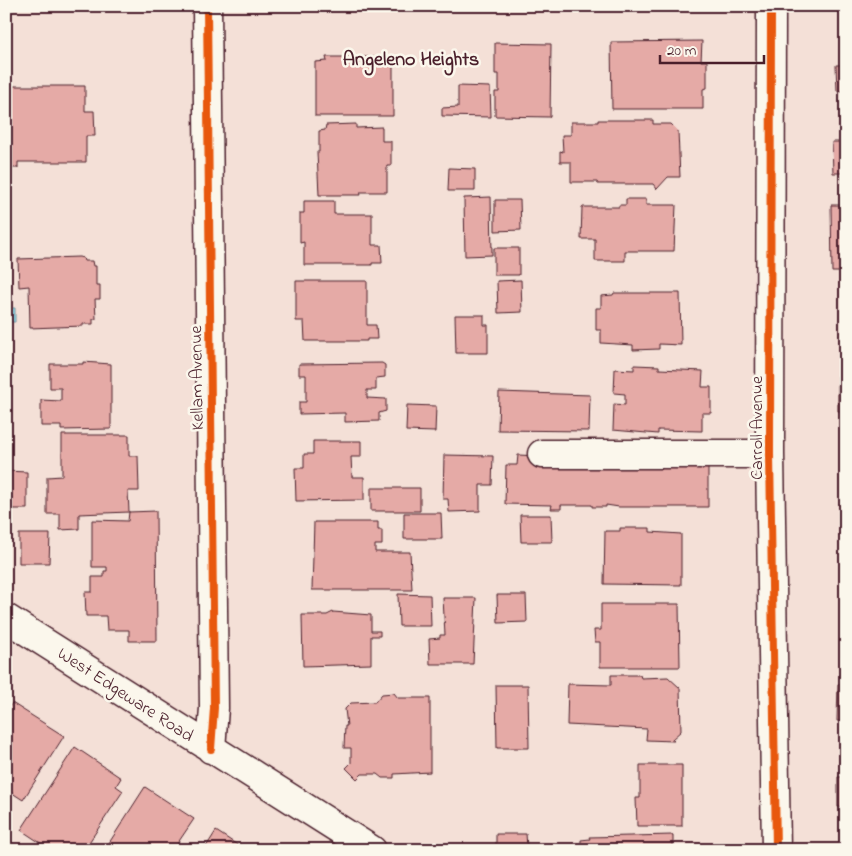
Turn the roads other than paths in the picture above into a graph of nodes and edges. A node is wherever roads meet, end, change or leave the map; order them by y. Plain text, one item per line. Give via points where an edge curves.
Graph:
1 (207, 6) edge
2 (771, 6) edge
3 (542, 454) dead end
4 (770, 454) junction
5 (6, 618) edge
6 (212, 749) junction
7 (372, 850) edge
8 (776, 850) edge

1 - 6 street, Kellam Avenue
2 - 4 street, Carroll Avenue
3 - 4 street
4 - 8 street, Carroll Avenue
5 - 6 street, West Edgeware Road
6 - 7 street, West Edgeware Road

